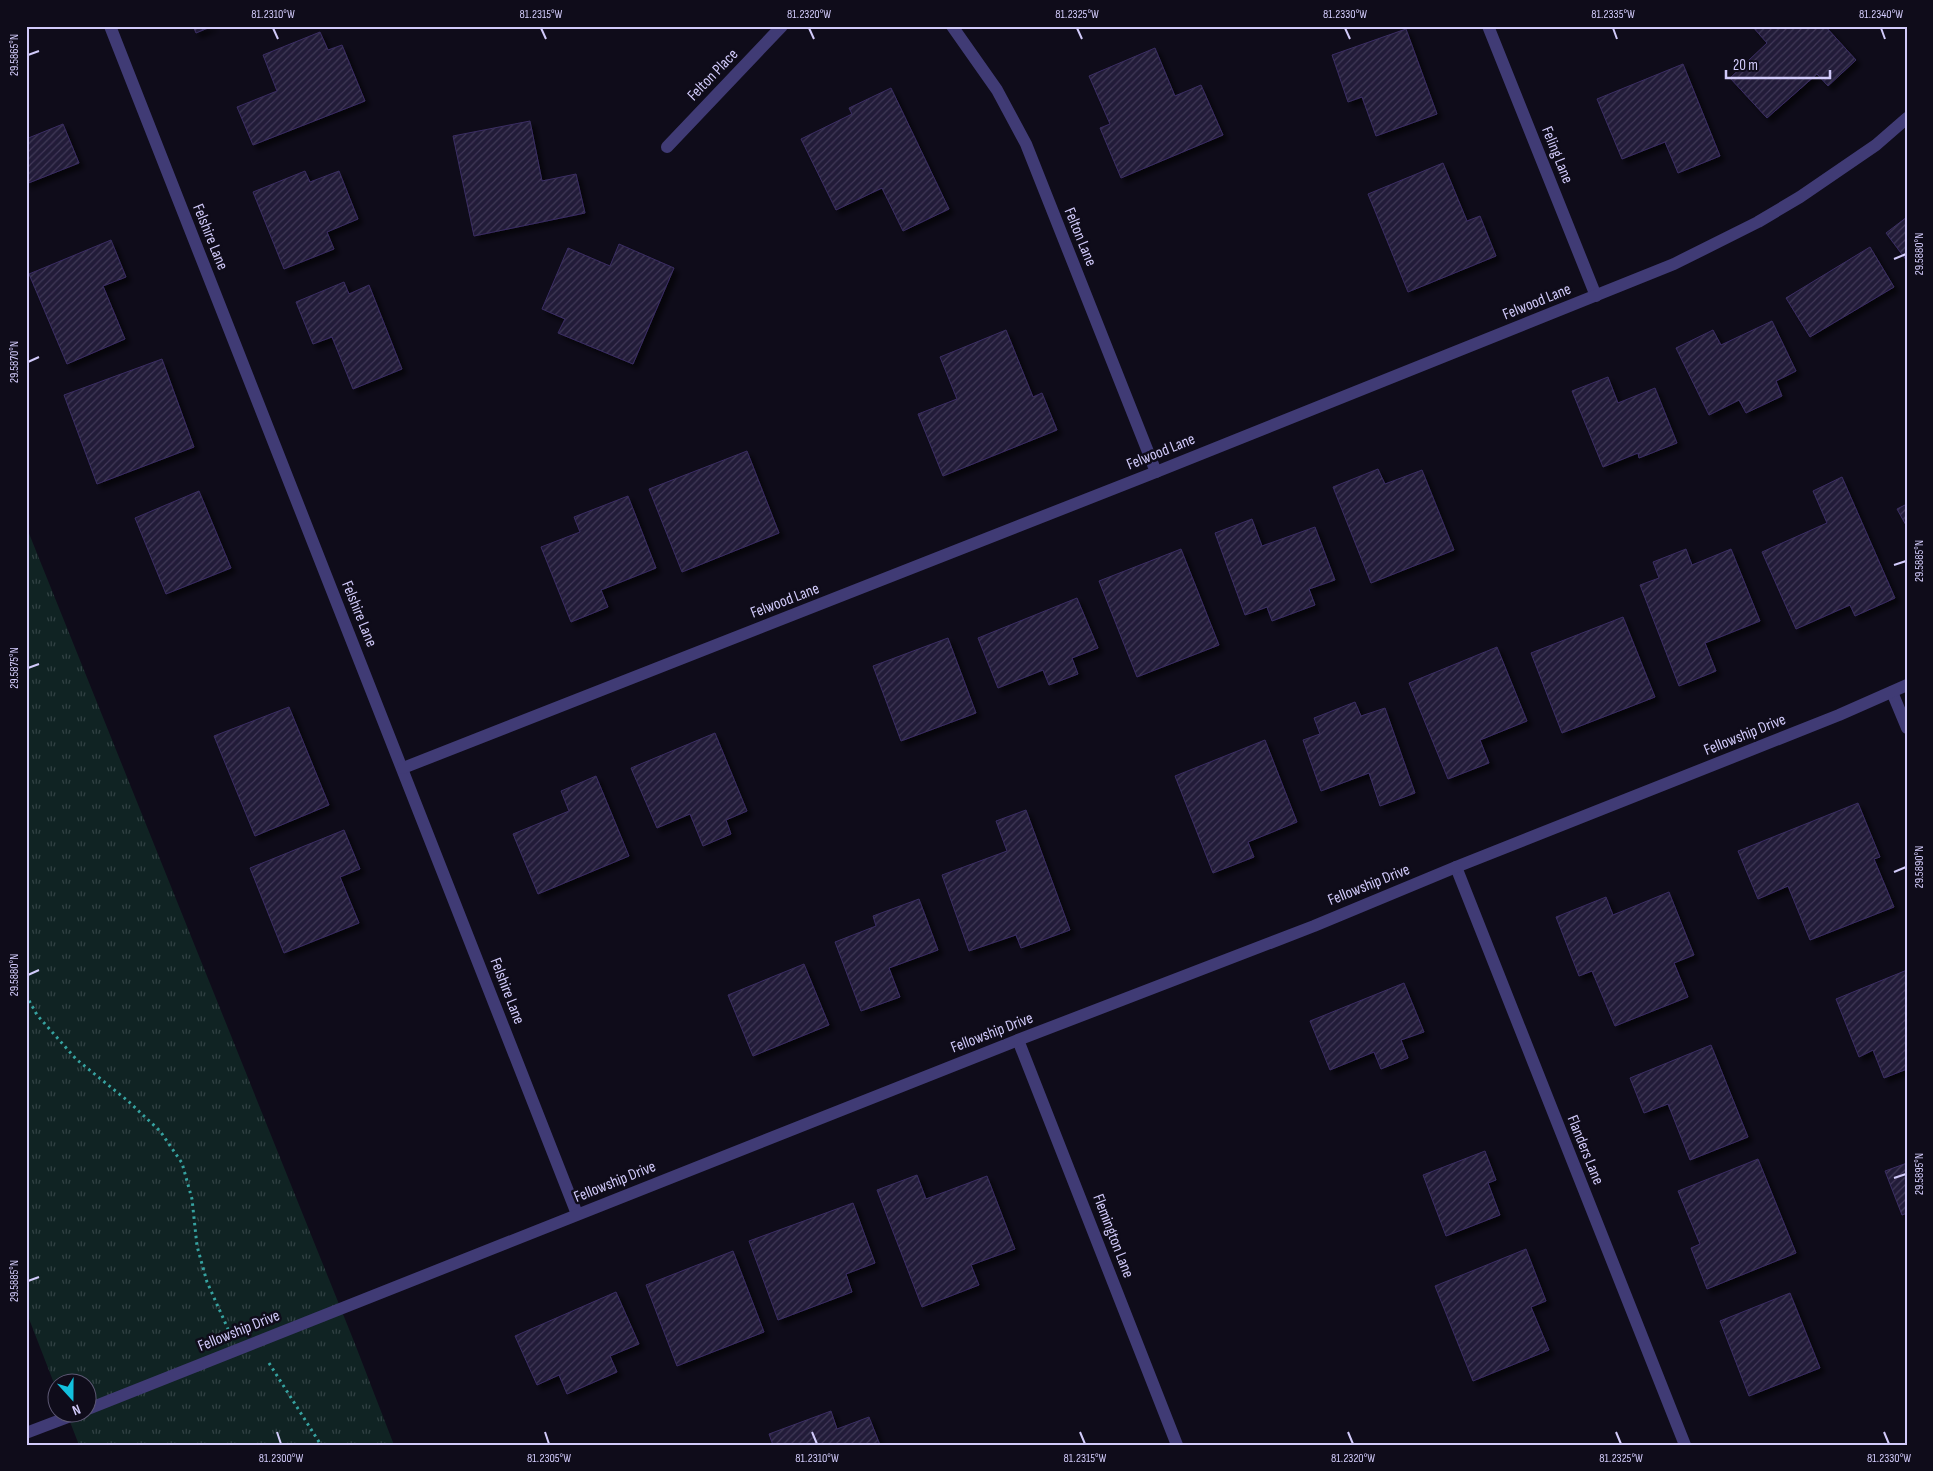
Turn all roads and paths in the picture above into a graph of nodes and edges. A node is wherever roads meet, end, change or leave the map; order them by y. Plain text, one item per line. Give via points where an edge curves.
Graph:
1 (110, 26) edge
2 (782, 26) edge
3 (952, 26) edge
4 (1488, 26) edge
5 (1907, 118) edge
6 (668, 147) dead end
7 (1596, 296) junction
8 (1156, 472) junction
9 (1907, 685) edge
10 (1892, 692) junction
11 (1907, 728) edge
12 (403, 768) junction
13 (1456, 867) junction
14 (26, 995) edge
15 (1018, 1040) junction
16 (577, 1214) junction
17 (230, 1332) dead end
18 (266, 1359) dead end
19 (98, 1405) edge
20 (50, 1424) edge
21 (26, 1433) edge
22 (321, 1445) edge
23 (1177, 1445) edge
24 (1684, 1445) edge

1 - 12 street, Felshire Lane
2 - 6 street, Felton Place
3 - 8 street, Felton Lane via 997,90 1026,144
4 - 7 street, Feling Lane
5 - 7 street, Felwood Lane via 1840,171 1758,222 1674,264
7 - 8 street, Felwood Lane
8 - 12 street, Felwood Lane
9 - 10 street, Fellowship Drive
10 - 11 street
10 - 13 street, Fellowship Drive
12 - 16 street, Felshire Lane
13 - 15 street, Fellowship Drive via 1314,926
13 - 24 street, Flanders Lane
14 - 17 path via 37,1015 76,1059 160,1130 182,1164 192,1199 197,1246 207,1282
15 - 16 street, Fellowship Drive
15 - 23 street, Flemington Lane
16 - 19 street, Fellowship Drive
18 - 22 path
20 - 21 street

